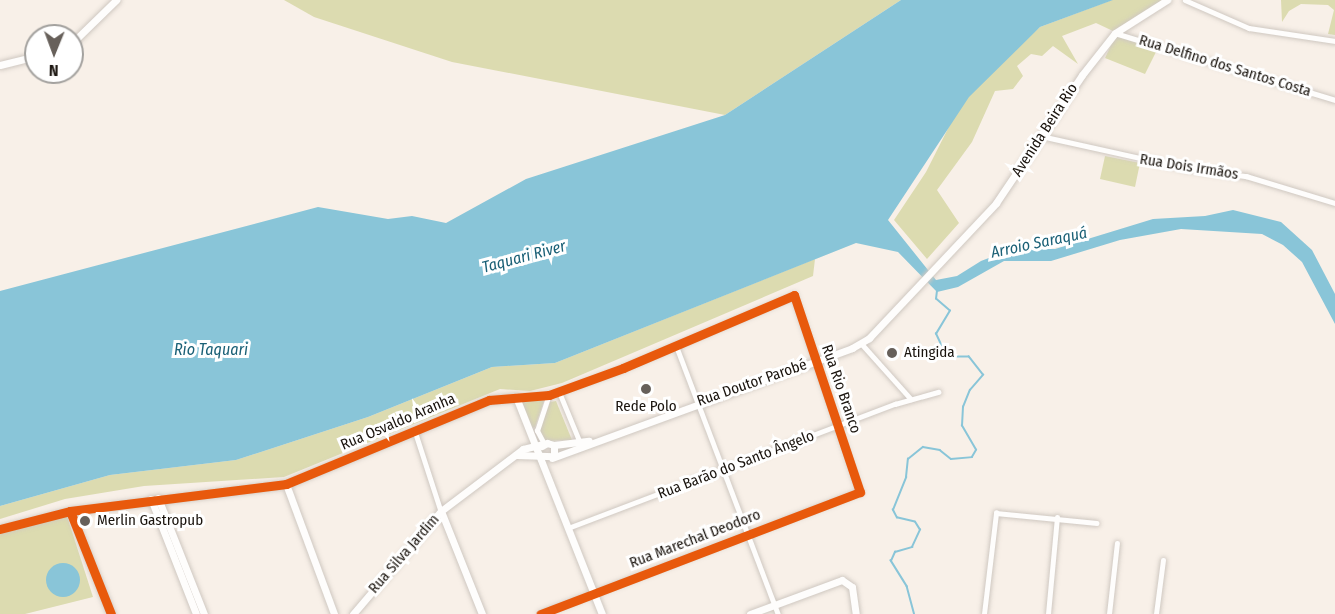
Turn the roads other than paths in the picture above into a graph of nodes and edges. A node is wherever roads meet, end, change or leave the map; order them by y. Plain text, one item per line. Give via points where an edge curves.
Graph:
1 (116, 0) edge
2 (1167, 0) edge
3 (1185, 0) edge
4 (84, 31) edge
5 (1115, 33) junction
6 (1335, 41) edge
7 (24, 59) edge
8 (0, 65) edge
9 (1335, 100) edge
10 (1041, 136) junction
11 (1335, 203) edge
12 (920, 284) joint
13 (794, 295) joint
14 (861, 343) junction
15 (676, 345) junction
16 (815, 361) junction
17 (559, 391) junction
18 (938, 392) dead end
19 (549, 395) junction
20 (516, 397) junction
21 (911, 399) junction
22 (697, 402) junction
23 (838, 426) junction
24 (415, 431) junction
25 (598, 441) junction
26 (580, 442) junction
27 (544, 444) junction
28 (533, 445) junction
29 (554, 445) junction
30 (517, 455) junction
31 (539, 455) junction
32 (551, 458) junction
33 (723, 470) junction
34 (546, 476) junction
35 (286, 484) junction
36 (860, 492) joint
37 (155, 498) junction
38 (70, 511) junction
39 (441, 511) junction
40 (1057, 517) junction
41 (1096, 523) dead end
42 (568, 528) junction
43 (0, 529) edge
44 (748, 535) junction
45 (170, 536) junction
46 (1117, 543) dead end
47 (1163, 560) dead end
48 (595, 593) junction
49 (774, 604) junction
50 (111, 614) edge
51 (196, 614) edge
52 (204, 614) edge
53 (334, 614) edge
54 (353, 614) edge
55 (482, 614) edge
56 (541, 614) edge
57 (602, 614) edge
58 (750, 614) edge
59 (778, 614) edge
60 (856, 614) edge
61 (984, 614) edge
62 (1048, 614) edge
63 (1109, 614) edge
64 (1156, 614) edge

1 - 4 main road
2 - 5 main road, Avenida Beira Rio
3 - 6 street via 1249,28
5 - 9 street, Rua Delfino dos Santos Costa
5 - 10 main road, Avenida Beira Rio
7 - 8 main road
10 - 11 street, Rua Dois Irmãos via 1246,176
10 - 12 main road, Avenida Beira Rio via 996,203
12 - 14 main road, Rua Doutor Parobé
13 - 15 street, Rua Osvaldo Aranha
13 - 16 street, Rua Rio Branco
14 - 16 main road, Rua Doutor Parobé
14 - 21 street
15 - 17 street, Rua Osvaldo Aranha
15 - 22 street
16 - 22 main road, Rua Doutor Parobé
16 - 23 street, Rua Rio Branco
17 - 19 street, Rua Osvaldo Aranha
17 - 26 street
18 - 21 street, Rua Barão do Santo Ângelo
19 - 20 street, Rua Osvaldo Aranha
19 - 27 street via 537,431
20 - 24 main road, Rua Osvaldo Aranha via 489,400
20 - 28 main road
21 - 23 street, Rua Barão do Santo Ângelo
22 - 25 main road, Rua Doutor Parobé
22 - 33 street
23 - 33 street, Rua Barão do Santo Ângelo
23 - 36 street, Rua Rio Branco
24 - 35 main road, Rua Osvaldo Aranha
24 - 39 street
25 - 26 main road, Rua Doutor Parobé
25 - 32 main road, Rua Doutor Parobé
26 - 29 main road, Rua Doutor Parobé
27 - 28 main road, Rua Silva Jardim
27 - 29 main road, Rua Doutor Parobé
27 - 31 main road
28 - 30 main road, Rua Silva Jardim
28 - 31 main road
29 - 32 main road via 556,452
30 - 31 main road
30 - 39 main road, Rua Silva Jardim
31 - 32 main road
31 - 34 main road
32 - 34 main road
33 - 42 street, Rua Barão do Santo Ângelo
33 - 44 street
34 - 42 main road
35 - 37 main road, Rua Osvaldo Aranha
35 - 53 main road
36 - 44 street, Rua Marechal Deodoro
37 - 38 main road, Rua Osvaldo Aranha
37 - 45 main road
38 - 43 main road, Rua Osvaldo Aranha
38 - 50 main road
39 - 54 main road, Rua Silva Jardim
39 - 55 main road
40 - 41 street
40 - 61 street via 996,513
40 - 62 street
42 - 48 main road
44 - 48 street, Rua Marechal Deodoro
44 - 49 street
45 - 51 main road
45 - 52 main road
46 - 63 street
47 - 64 street
48 - 56 street, Rua Marechal Deodoro
48 - 57 main road
49 - 58 main road
49 - 59 street
49 - 60 main road via 842,580 852,587

